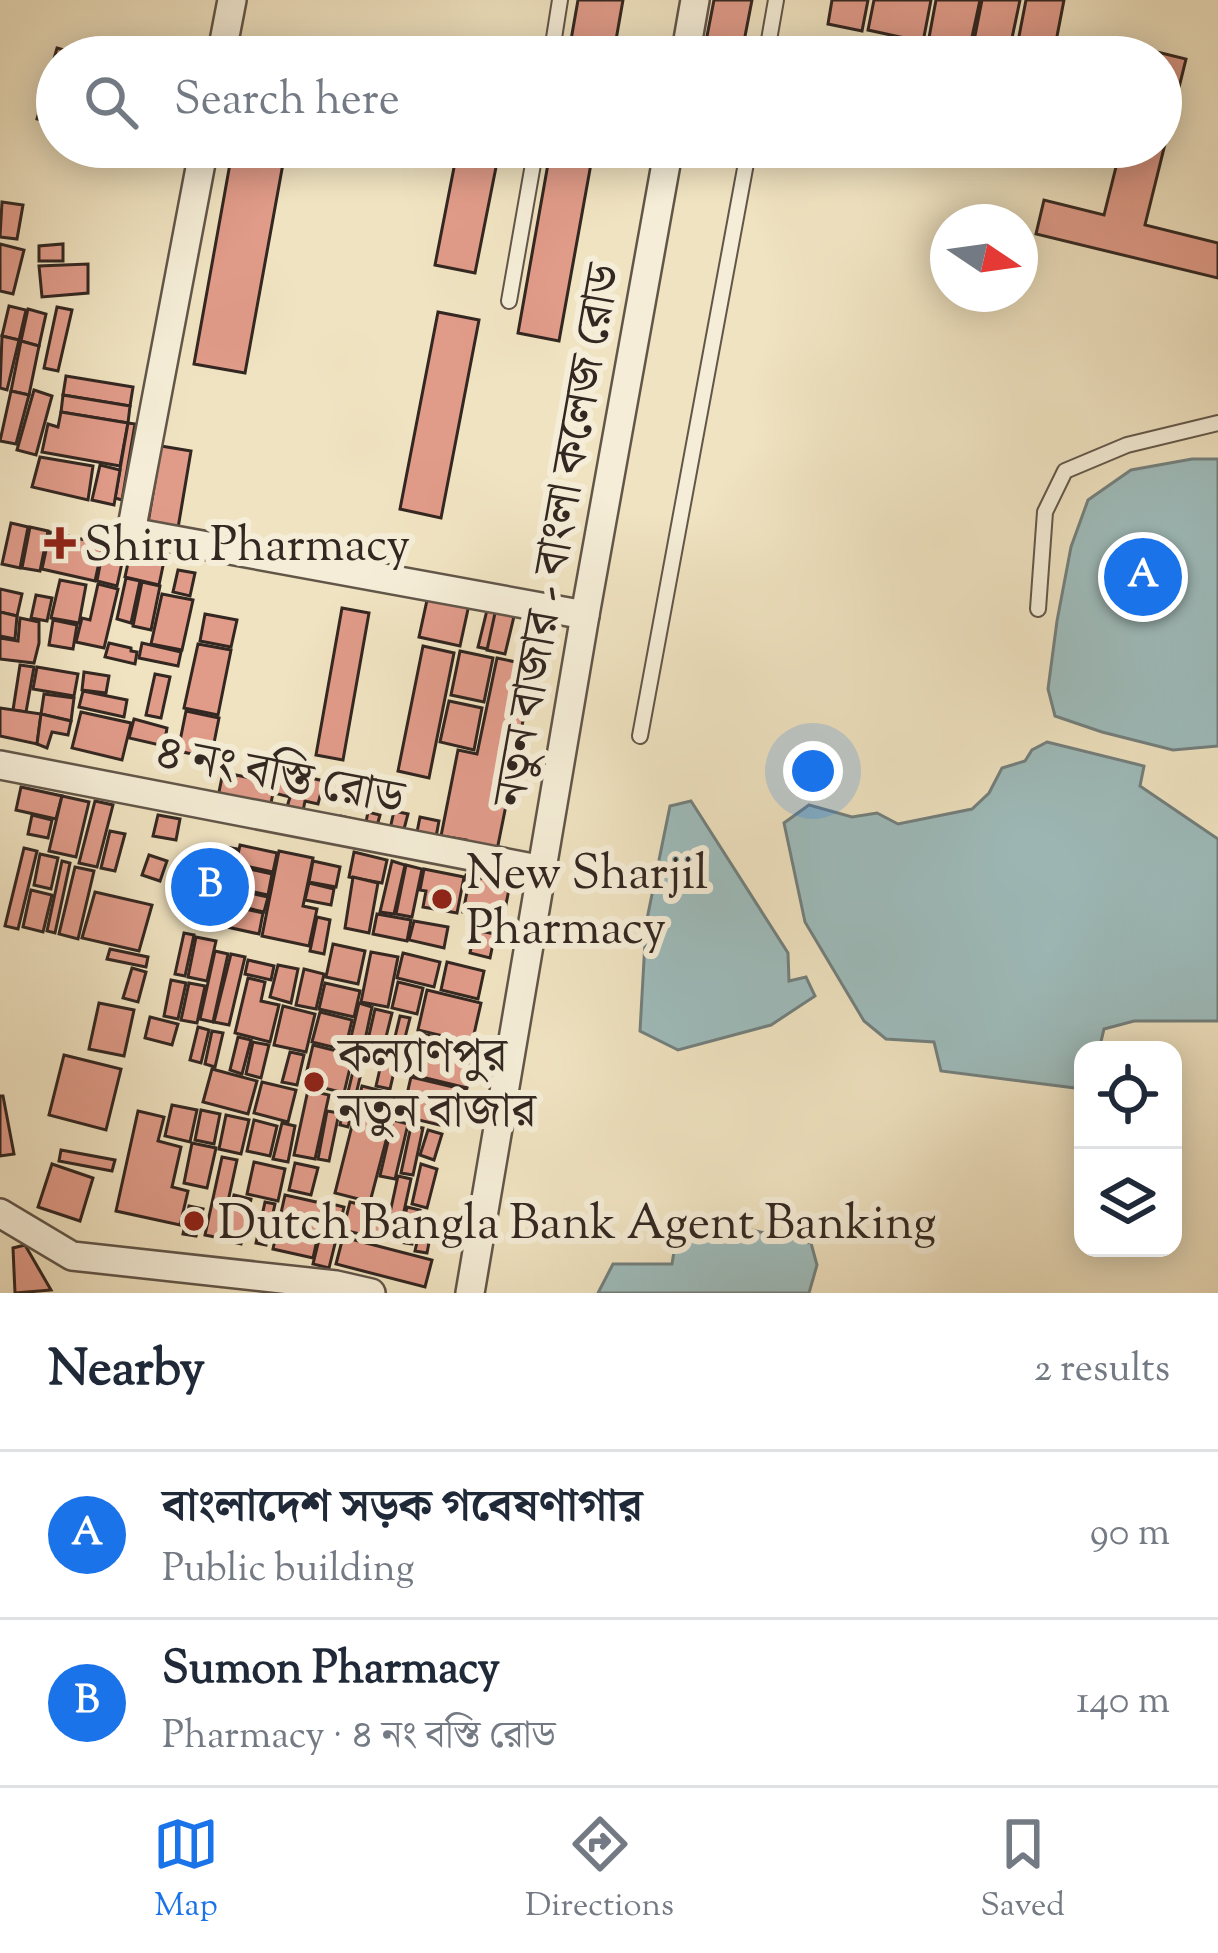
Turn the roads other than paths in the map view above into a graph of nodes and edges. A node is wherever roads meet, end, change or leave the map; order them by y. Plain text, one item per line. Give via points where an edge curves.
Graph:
1 (232, 0) edge
2 (560, 0) edge
3 (695, 0) edge
4 (776, 0) edge
5 (225, 36) edge
6 (554, 36) edge
7 (689, 36) edge
8 (770, 36) edge
9 (200, 168) edge
10 (532, 168) edge
11 (665, 168) edge
12 (745, 168) edge
13 (509, 301) dead end
14 (1218, 423) edge
15 (1038, 609) dead end
16 (585, 615) junction
17 (640, 736) dead end
18 (0, 765) edge
19 (543, 870) junction
20 (0, 1213) edge
21 (371, 1293) edge
22 (470, 1293) edge

1 - 5 street
2 - 6 lane
3 - 7 street
4 - 8 lane
9 - 16 street via 131,532
10 - 13 lane
11 - 16 street, নতুন বাজার - বাংলা কলেজ রোড
12 - 17 lane
14 - 15 lane via 1065,471 1045,512
16 - 19 street, নতুন বাজার - বাংলা কলেজ রোড
18 - 19 street, ৪ নং বস্তি রোড
19 - 22 street, নতুন বাজার - বাংলা কলেজ রোড
20 - 21 street via 72,1256

